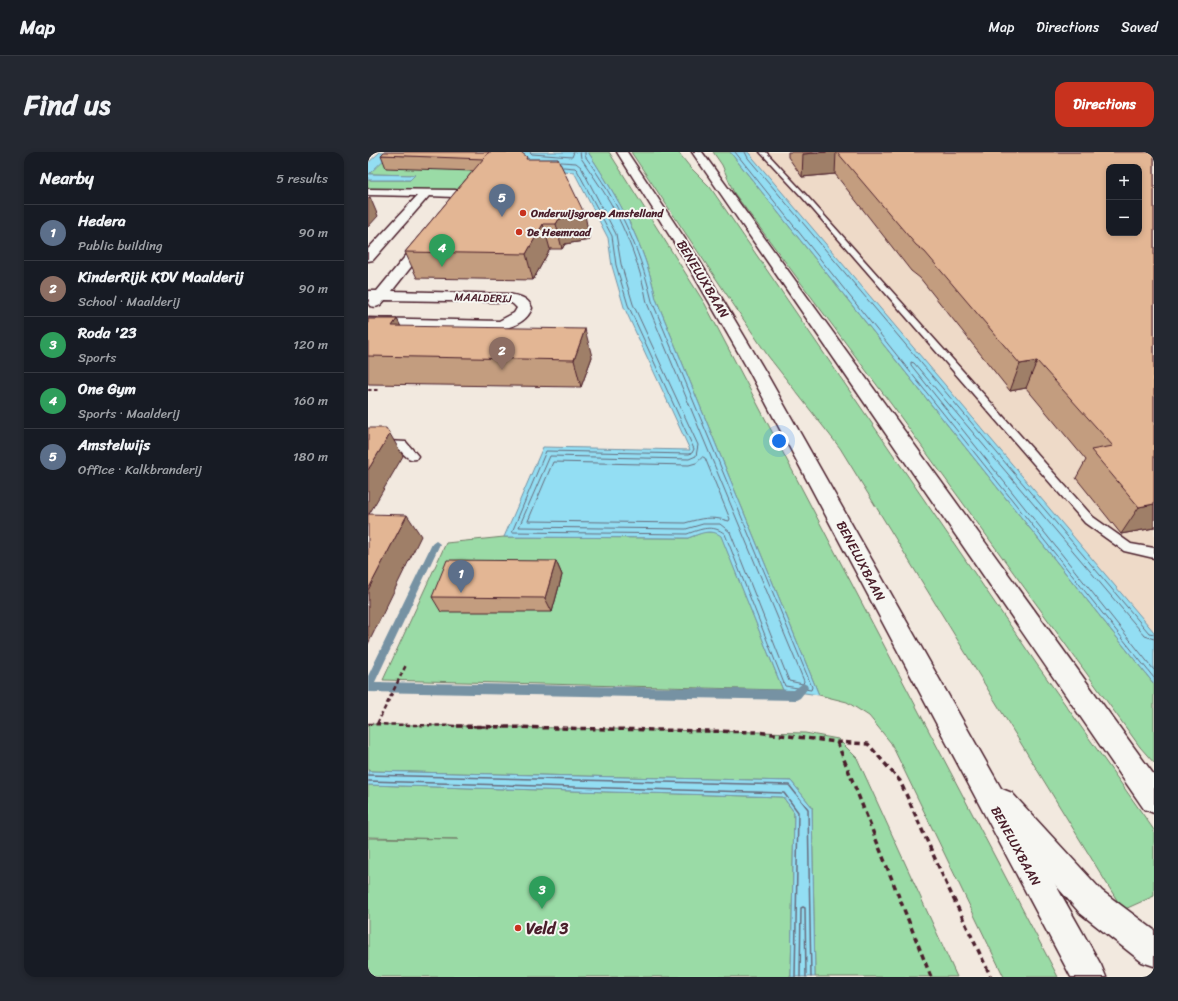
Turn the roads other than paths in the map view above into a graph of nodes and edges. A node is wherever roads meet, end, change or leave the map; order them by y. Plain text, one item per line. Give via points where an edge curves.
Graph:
1 (622, 152) edge
2 (697, 152) edge
3 (763, 152) edge
4 (368, 192) edge
5 (426, 193) junction
6 (368, 257) edge
7 (374, 295) edge
8 (368, 311) edge
9 (368, 323) edge
10 (368, 444) edge
11 (412, 456) dead end
12 (1154, 553) edge
13 (974, 771) junction
14 (1154, 799) edge
15 (1154, 950) edge
16 (1089, 977) edge

1 - 13 main road, BENELUXBAAN via 711,291 807,460
2 - 14 main road
3 - 12 lane via 1088,520 1128,548
4 - 5 main road
5 - 6 main road
5 - 7 main road via 455,193 460,195 460,198
7 - 8 main road
7 - 9 main road, MAALDERIJ via 509,298 521,301 525,308 515,320 494,326
10 - 11 lane via 402,445
13 - 15 main road via 1091,902
13 - 16 main road, BENELUXBAAN

